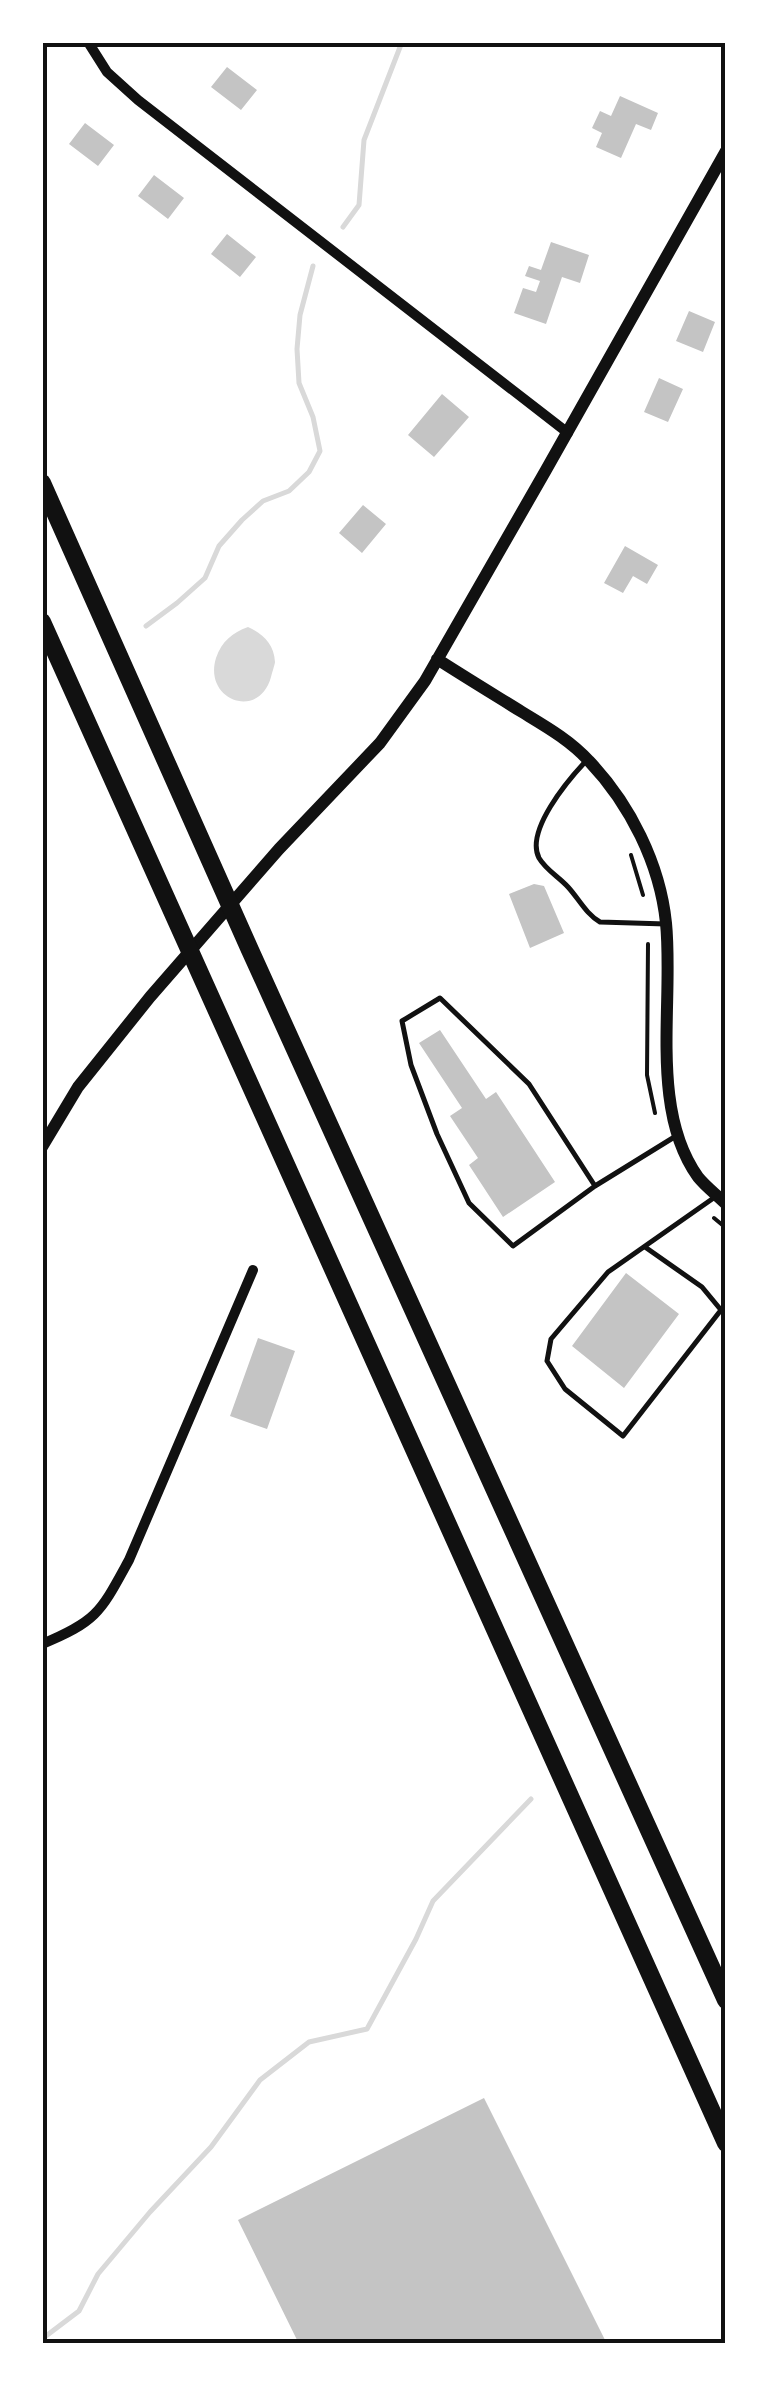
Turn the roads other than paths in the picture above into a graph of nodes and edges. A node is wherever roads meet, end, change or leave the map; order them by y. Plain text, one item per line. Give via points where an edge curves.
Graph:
1 (88, 42) edge
2 (726, 150) edge
3 (568, 433) junction
4 (42, 483) edge
5 (42, 622) edge
6 (437, 660) junction
7 (588, 759) junction
8 (666, 924) junction
9 (679, 1134) junction
10 (42, 1148) edge
11 (595, 1186) junction
12 (721, 1200) edge
13 (645, 1247) junction
14 (253, 1270) dead end
15 (723, 1307) edge
16 (42, 1644) edge
17 (726, 2000) edge
18 (726, 2143) edge

1 - 3 street via 129,92
2 - 3 street
3 - 6 street
4 - 17 highway
5 - 18 highway
6 - 7 street
6 - 10 street via 380,743 150,997 78,1087
7 - 8 street via 635,823 659,884
7 - 8 lane via 544,819 535,844 539,858 600,922
8 - 9 street via 669,1094
9 - 11 lane
9 - 12 street via 698,1177
11 - 11 lane via 529,1084 440,998 402,1021 437,1134 469,1203 512,1246
12 - 13 lane
13 - 15 lane
13 - 15 lane via 608,1272 551,1339 547,1361 565,1388 624,1436
14 - 16 street via 106,1602 92,1619

